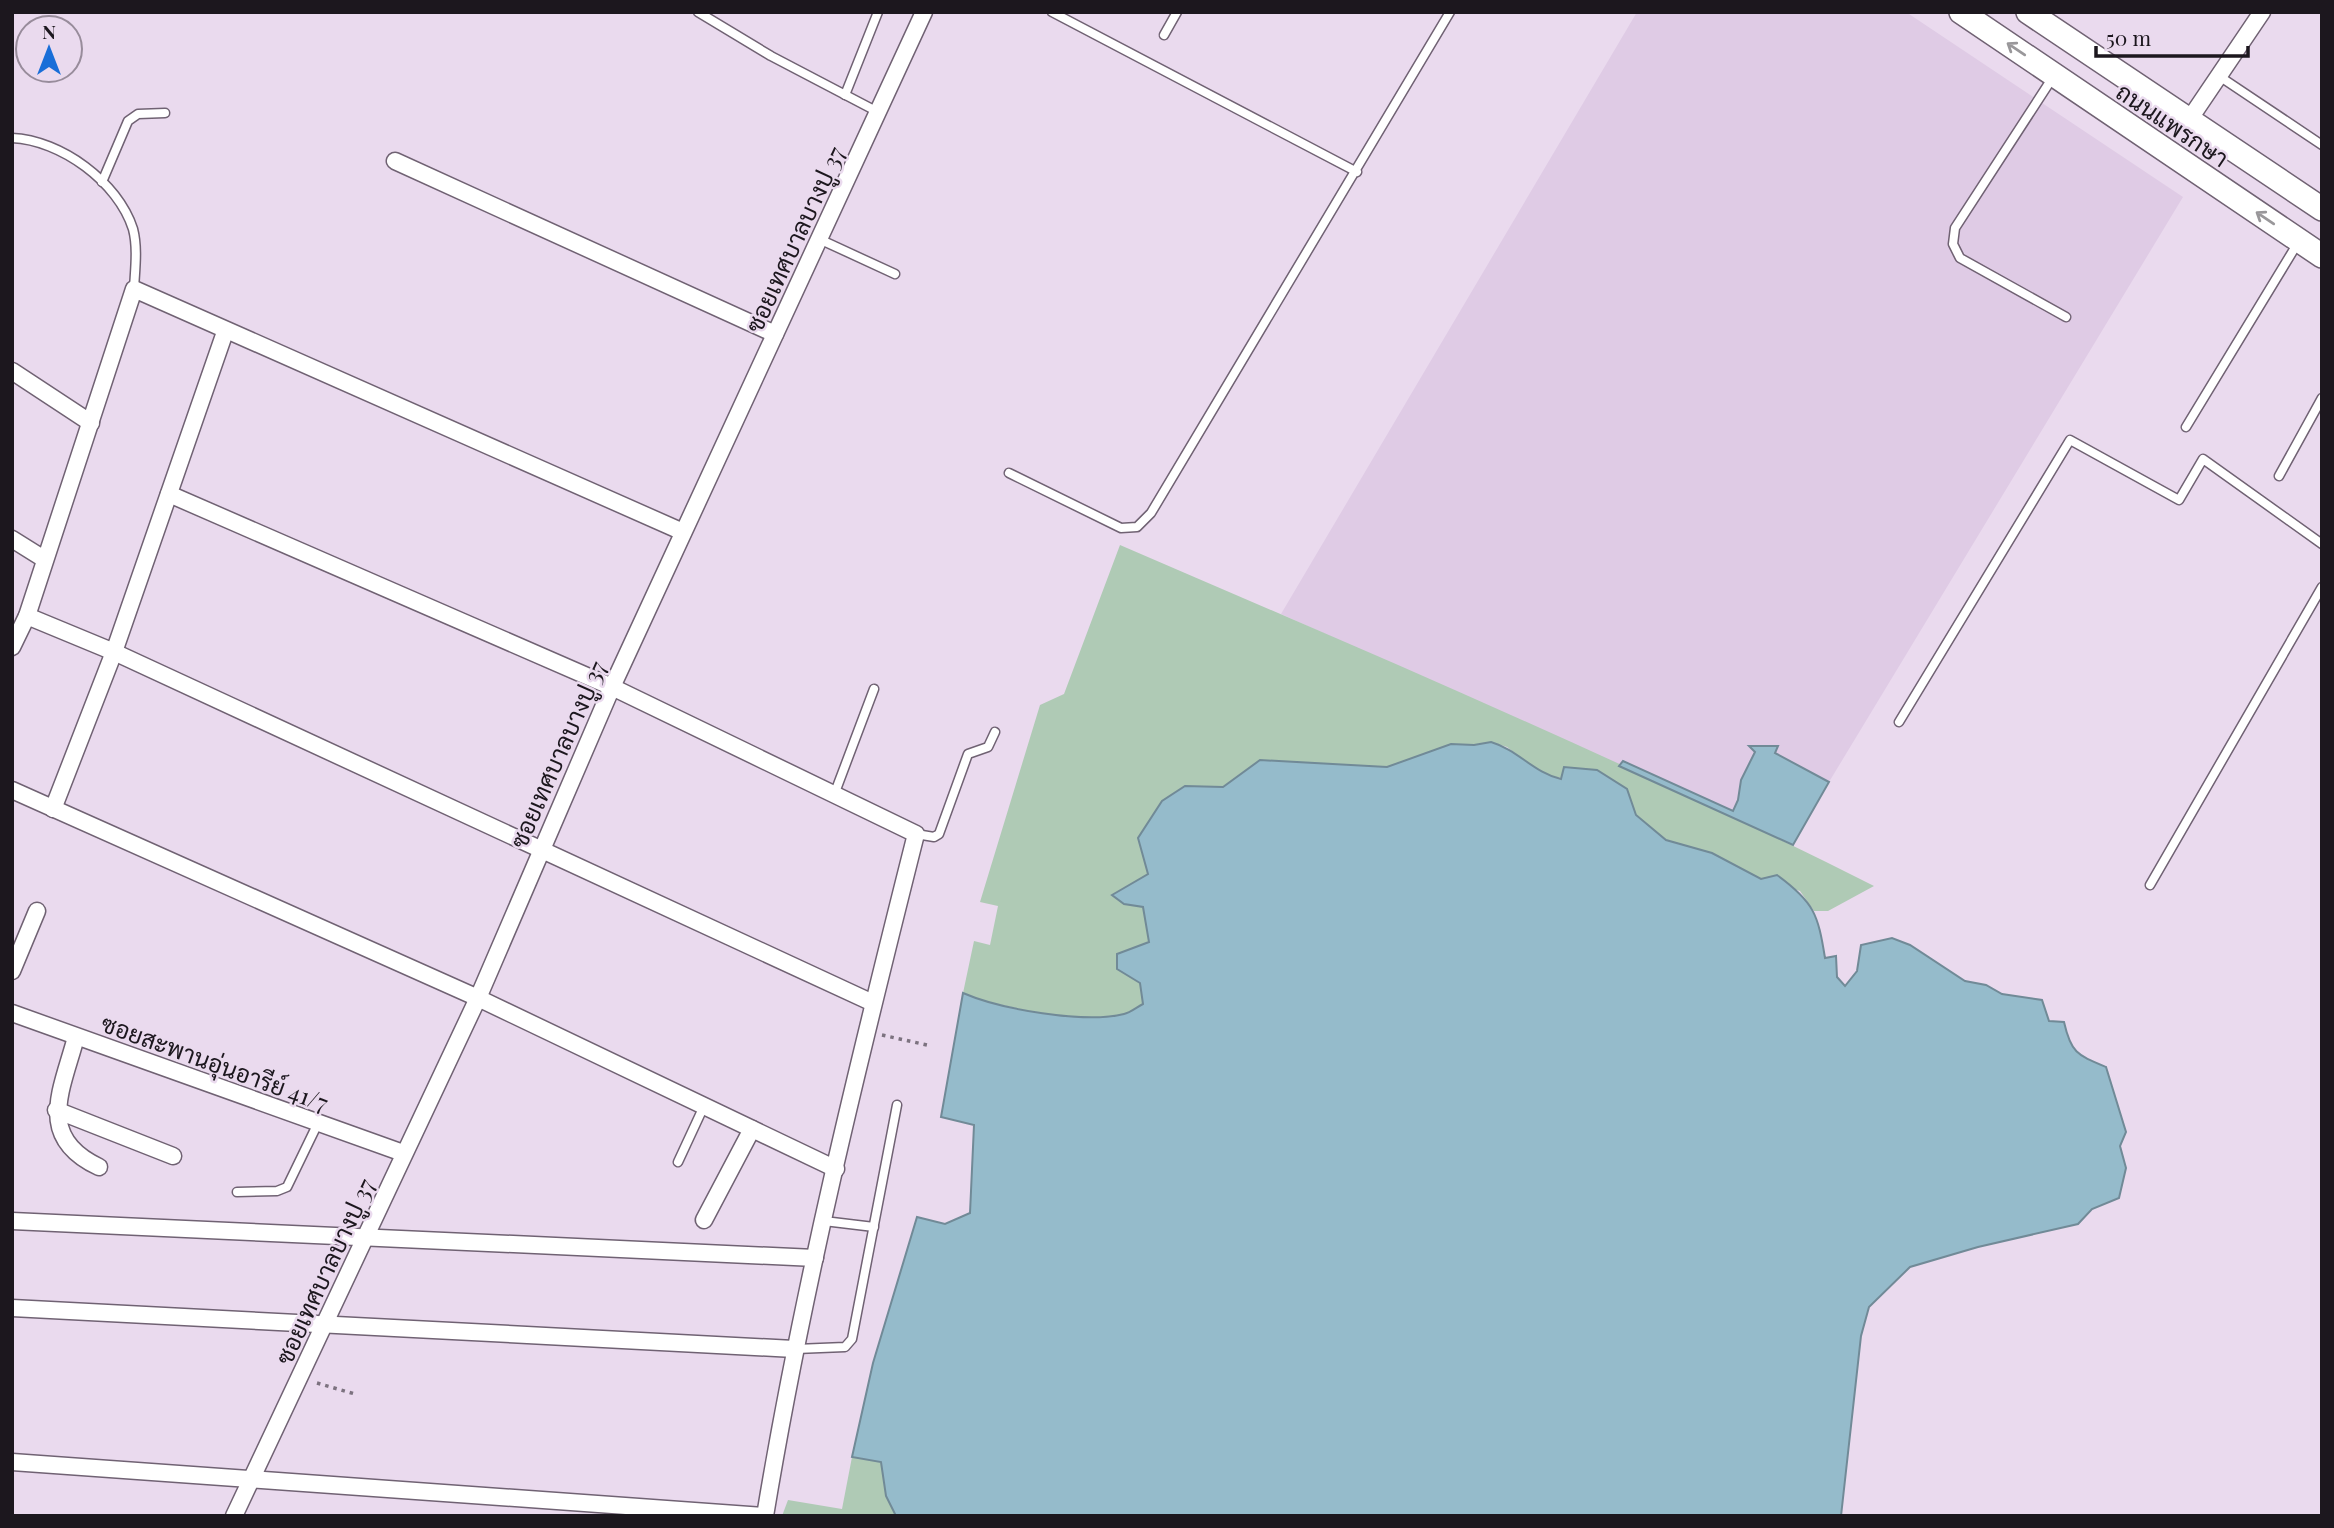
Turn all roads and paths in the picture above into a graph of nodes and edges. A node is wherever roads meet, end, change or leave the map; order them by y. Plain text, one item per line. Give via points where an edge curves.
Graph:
1 (698, 12) edge
2 (878, 12) edge
3 (924, 12) edge
4 (1052, 12) edge
5 (1177, 12) edge
6 (1450, 12) edge
7 (1961, 12) edge
8 (2028, 12) edge
9 (2262, 12) edge
10 (1164, 35) dead end
11 (2054, 75) junction
12 (2219, 76) junction
13 (845, 95) junction
14 (878, 112) junction
15 (165, 113) dead end
16 (2189, 120) junction
17 (12, 138) edge
18 (2322, 145) edge
19 (395, 160) dead end
20 (1357, 172) junction
21 (102, 183) junction
22 (2322, 209) edge
23 (819, 239) junction
24 (2300, 241) junction
25 (2322, 256) edge
26 (895, 274) dead end
27 (134, 289) junction
28 (2066, 317) dead end
29 (225, 332) junction
30 (775, 334) junction
31 (12, 371) edge
32 (2322, 398) edge
33 (91, 422) junction
34 (2186, 427) dead end
35 (1009, 473) dead end
36 (2279, 476) dead end
37 (169, 494) junction
38 (683, 532) junction
39 (12, 539) edge
40 (2322, 544) edge
41 (44, 559) junction
42 (2322, 587) edge
43 (27, 615) junction
44 (12, 648) edge
45 (114, 652) junction
46 (612, 687) junction
47 (874, 689) dead end
48 (1899, 722) dead end
49 (995, 732) dead end
50 (12, 790) edge
51 (834, 795) junction
52 (53, 809) junction
53 (916, 834) junction
54 (540, 848) junction
55 (2150, 885) dead end
56 (37, 911) dead end
57 (12, 971) edge
58 (478, 998) junction
59 (873, 1003) junction
60 (13, 1017) edge
61 (866, 1032) junction
62 (76, 1037) junction
63 (927, 1045) dead end
64 (897, 1105) dead end
65 (704, 1107) junction
66 (56, 1111) junction
67 (318, 1123) junction
68 (752, 1129) junction
69 (403, 1153) junction
70 (173, 1156) dead end
71 (678, 1162) dead end
72 (99, 1167) dead end
73 (836, 1169) junction
74 (237, 1192) dead end
75 (12, 1220) edge
76 (704, 1220) dead end
77 (824, 1221) junction
78 (874, 1227) junction
79 (362, 1239) junction
80 (815, 1258) junction
81 (12, 1308) edge
82 (324, 1326) junction
83 (794, 1349) junction
84 (300, 1378) junction
85 (355, 1394) dead end
86 (12, 1462) edge
87 (254, 1478) junction
88 (610, 1510) edge
89 (234, 1516) edge
90 (765, 1516) edge

1 - 13 lane
2 - 13 lane
3 - 14 street, ซอยเทศบาลบางปู 37
4 - 20 lane
5 - 10 lane
6 - 20 lane
11 -> 7 main road, ถนนแพรกษา
8 - 16 main road, ถนนแพรกษา
9 - 12 street
24 -> 11 main road, ถนนแพรกษา
11 - 28 lane via 1955,229 1953,244 1960,258
12 - 16 street
12 - 18 lane
13 - 14 lane
14 - 23 street, ซอยเทศบาลบางปู 37
15 - 21 lane via 138,114 128,121
16 - 22 main road, ถนนแพรกษา
17 - 21 lane via 57,148
19 - 30 street
20 - 35 lane via 1151,513 1137,527 1121,528
21 - 27 lane via 123,204 134,231
23 - 26 lane
23 - 30 street, ซอยเทศบาลบางปู 37
24 - 25 main road, ถนนแพรกษา
24 - 34 lane
27 - 29 street
27 - 33 street
29 - 37 street
29 - 38 street
30 - 38 street, ซอยเทศบาลบางปู 37
31 - 33 street
32 - 36 lane
33 - 41 street
37 - 45 street
37 - 46 street
38 - 46 street, ซอยเทศบาลบางปู 37
39 - 41 street
40 - 48 lane via 2203,459 2179,500 2070,440
41 - 43 street
42 - 55 lane
43 - 44 street
43 - 45 street
45 - 52 street
45 - 54 street
46 - 51 street
46 - 54 street, ซอยเทศบาลบางปู 37
47 - 51 lane
49 - 53 lane via 988,747 968,754 939,834
50 - 52 street
51 - 53 street
52 - 58 street
53 - 59 street
54 - 58 street, ซอยเทศบาลบางปู 37
54 - 59 street
56 - 57 street
58 - 65 street
58 - 69 street, ซอยเทศบาลบางปู 37
59 - 61 street
60 - 62 street, ซอยสะพานอุ่นอารีย์ 41/7
61 - 63 path
61 - 73 street
62 - 66 street
62 - 67 street, ซอยสะพานอุ่นอารีย์ 41/7
64 - 78 lane
65 - 68 street
65 - 71 lane
66 - 70 street
66 - 72 street via 62,1138
67 - 69 street, ซอยสะพานอุ่นอารีย์ 41/7
67 - 74 lane via 287,1186 277,1191
68 - 73 street
68 - 76 street
69 - 79 street, ซอยเทศบาลบางปู 37
73 - 77 street
75 - 79 street
77 - 78 lane
77 - 80 street
78 - 83 lane via 852,1339 845,1347
79 - 80 street
79 - 82 street, ซอยเทศบาลบางปู 37
80 - 83 street
81 - 82 street
82 - 83 street
82 - 84 street, ซอยเทศบาลบางปู 37
83 - 90 street
84 - 85 path
84 - 87 street, ซอยเทศบาลบางปู 37
86 - 87 street
87 - 88 street
87 - 89 street, ซอยเทศบาลบางปู 37
88 - 90 street

